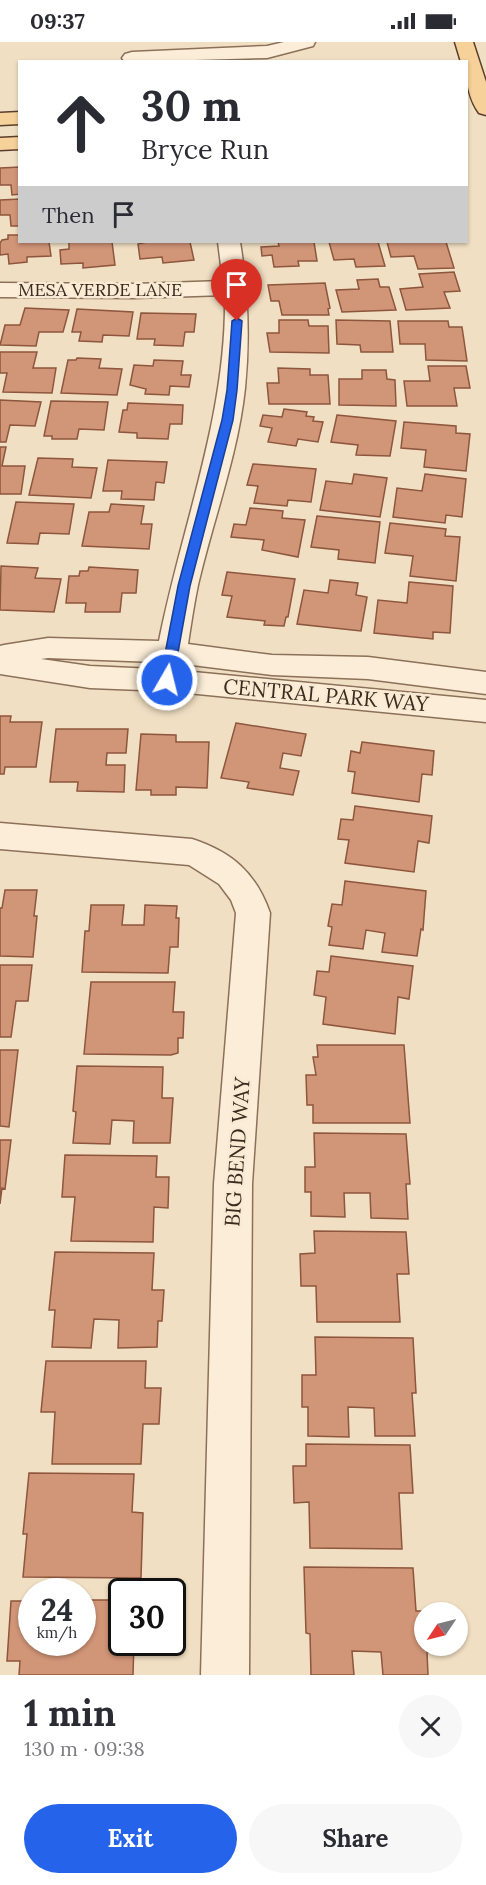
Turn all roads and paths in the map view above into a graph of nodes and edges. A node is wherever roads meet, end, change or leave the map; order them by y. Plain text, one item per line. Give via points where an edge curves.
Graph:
1 (306, 42) edge
2 (464, 42) edge
3 (132, 58) dead end
4 (477, 91) edge
5 (486, 109) edge
6 (18, 118) edge
7 (0, 119) edge
8 (486, 119) edge
9 (468, 120) edge
10 (18, 143) edge
11 (0, 144) edge
12 (229, 243) edge
13 (236, 288) junction
14 (0, 290) edge
15 (0, 656) edge
16 (90, 663) junction
17 (0, 664) edge
18 (169, 666) junction
19 (486, 683) edge
20 (486, 711) edge
21 (0, 836) edge
22 (225, 1675) edge

1 - 3 street via 267,52
2 - 4 main road
4 - 5 main road
6 - 7 main road
8 - 9 main road
10 - 11 main road
12 - 13 street
13 - 14 street, MESA VERDE LANE
13 - 18 street via 237,321 227,420 184,586
15 - 16 street, CENTRAL PARK WAY via 48,648
16 - 17 street, CENTRAL PARK WAY
16 - 18 street, CENTRAL PARK WAY
18 - 19 street, CENTRAL PARK WAY via 368,668
18 - 20 street, CENTRAL PARK WAY
21 - 22 street, BIG BEND WAY via 192,852 228,870 244,890 253,914 233,1184

